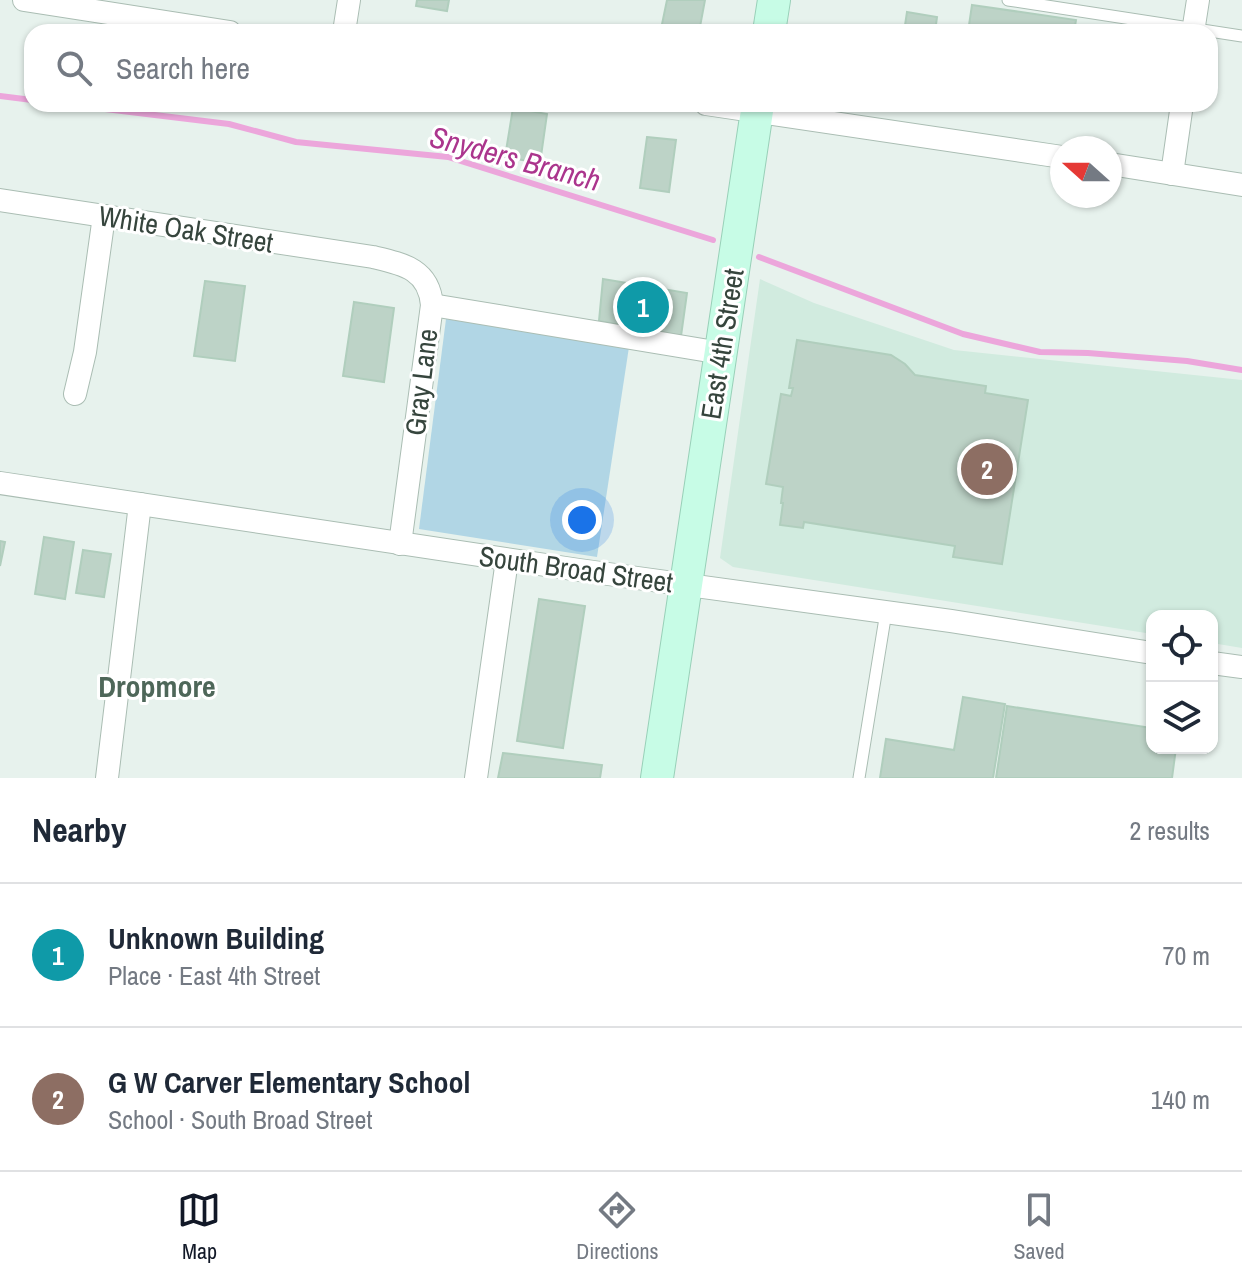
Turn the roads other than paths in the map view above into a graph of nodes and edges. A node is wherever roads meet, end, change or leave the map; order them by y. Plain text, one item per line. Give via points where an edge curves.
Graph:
1 (24, 0) edge
2 (349, 0) edge
3 (774, 0) edge
4 (1008, 0) edge
5 (1198, 0) edge
6 (178, 24) edge
7 (345, 24) edge
8 (770, 24) edge
9 (1156, 24) edge
10 (1194, 24) edge
11 (1218, 33) edge
12 (1242, 36) edge
13 (756, 112) edge
14 (782, 112) edge
15 (1181, 112) edge
16 (1050, 155) edge
17 (1122, 166) edge
18 (1172, 174) junction
19 (1242, 185) edge
20 (0, 200) edge
21 (104, 216) junction
22 (373, 257) joint
23 (432, 305) junction
24 (721, 353) junction
25 (75, 394) dead end
26 (0, 483) edge
27 (140, 504) junction
28 (400, 544) junction
29 (507, 560) junction
30 (685, 584) junction
31 (886, 612) junction
32 (1146, 652) edge
33 (1218, 664) edge
34 (1242, 667) edge
35 (107, 778) edge
36 (476, 778) edge
37 (657, 778) edge
38 (859, 778) edge

1 - 6 street
2 - 7 street
3 - 8 main road
4 - 9 lane
5 - 10 street
11 - 12 lane
13 - 24 main road, East 4th Street
14 - 16 street
15 - 18 street
17 - 18 street
18 - 19 street
20 - 21 street, White Oak Street
21 - 22 street, White Oak Street
21 - 25 street
22 - 23 street, Gray Lane via 419,274 431,292
23 - 24 street
23 - 28 street, Gray Lane
24 - 30 main road, East 4th Street
26 - 27 street, South Broad Street
27 - 28 street, South Broad Street
27 - 35 street
28 - 29 street, South Broad Street
29 - 30 street, South Broad Street
29 - 36 street
30 - 31 street, South Broad Street
30 - 37 main road, East 4th Street
31 - 32 street, South Broad Street
31 - 38 lane
33 - 34 street

